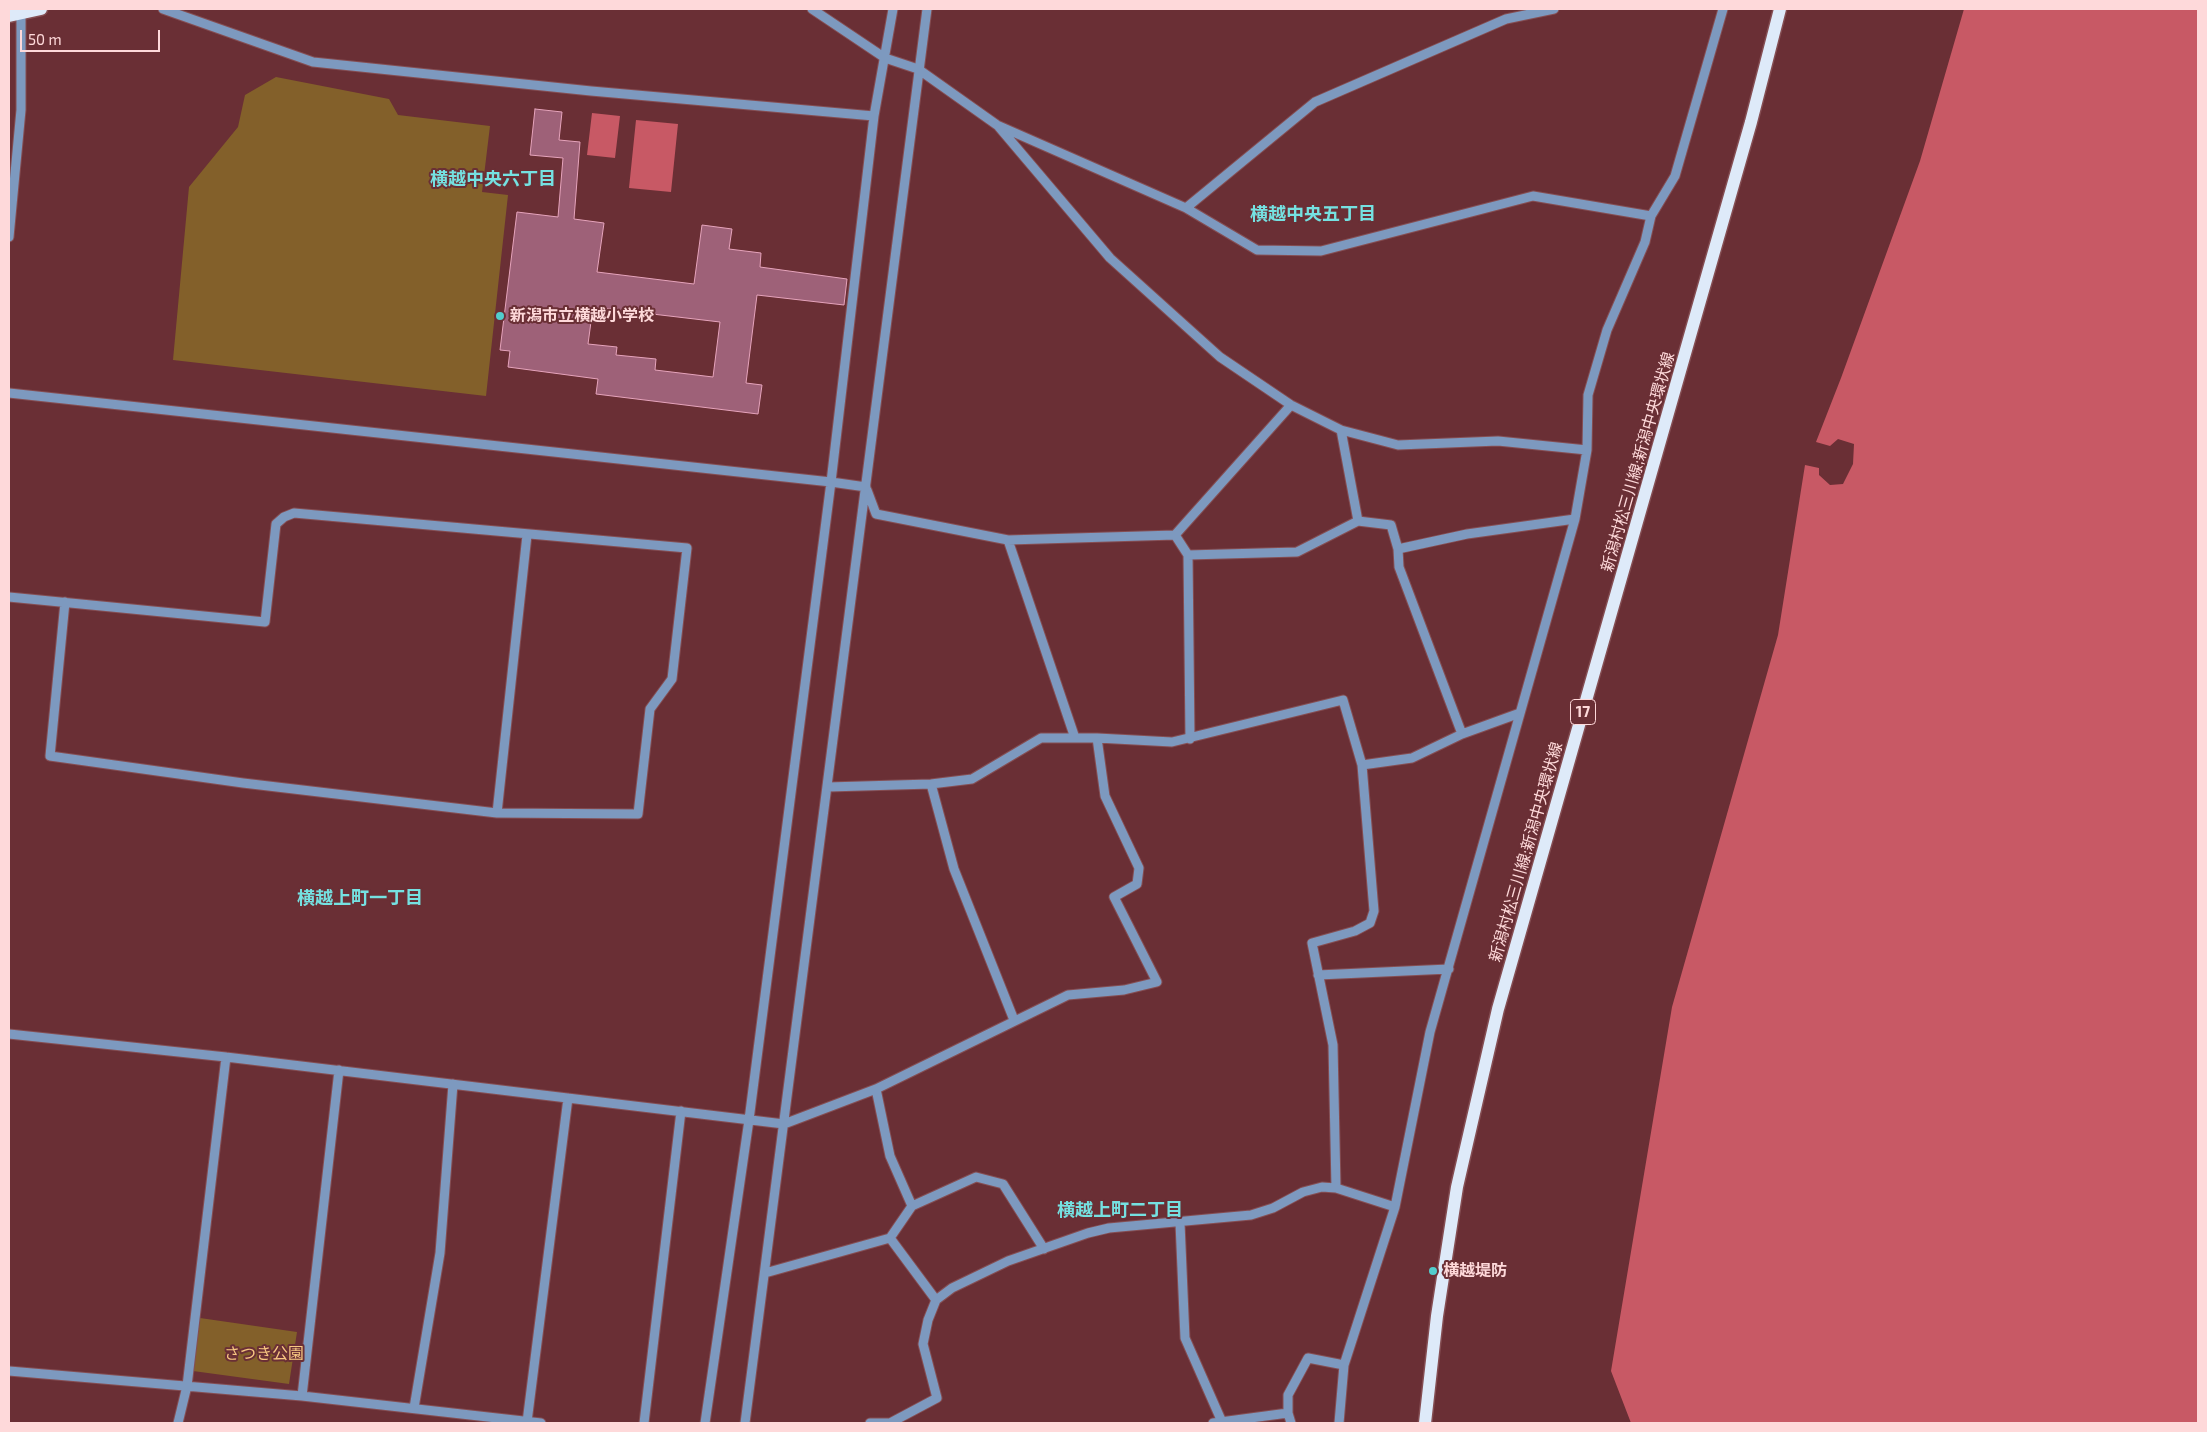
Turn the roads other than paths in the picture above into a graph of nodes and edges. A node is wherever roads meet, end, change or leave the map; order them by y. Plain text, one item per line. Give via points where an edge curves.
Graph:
1 (41, 9) edge
2 (163, 9) edge
3 (812, 9) edge
4 (893, 9) edge
5 (927, 9) edge
6 (1554, 9) edge
7 (1723, 9) edge
8 (1780, 9) edge
9 (15, 15) edge
10 (885, 58) junction
11 (918, 69) junction
12 (874, 116) junction
13 (998, 125) junction
14 (1186, 208) junction
15 (1651, 216) junction
16 (9, 237) edge
17 (9, 394) edge
18 (1291, 405) junction
19 (1341, 430) junction
20 (1587, 450) junction
21 (831, 482) junction
22 (866, 487) junction
23 (1575, 519) junction
24 (1358, 520) junction
25 (527, 535) junction
26 (1175, 535) junction
27 (1008, 540) junction
28 (1398, 549) junction
29 (1188, 554) junction
30 (9, 596) edge
31 (65, 602) junction
32 (1520, 712) junction
33 (1462, 734) junction
34 (1075, 738) junction
35 (1097, 738) junction
36 (1190, 739) junction
37 (1362, 765) junction
38 (931, 784) junction
39 (828, 787) junction
40 (497, 813) junction
41 (1449, 969) junction
42 (1318, 974) junction
43 (1014, 1020) junction
44 (9, 1034) edge
45 (226, 1057) junction
46 (339, 1070) junction
47 (453, 1084) junction
48 (876, 1089) junction
49 (568, 1098) junction
50 (682, 1111) junction
51 (750, 1120) junction
52 (784, 1124) junction
53 (1336, 1188) junction
54 (912, 1206) junction
55 (1395, 1207) junction
56 (1180, 1223) junction
57 (890, 1238) junction
58 (1044, 1249) junction
59 (764, 1273) junction
60 (936, 1300) junction
61 (1344, 1365) junction
62 (9, 1371) edge
63 (187, 1386) junction
64 (302, 1396) junction
65 (414, 1408) junction
66 (1288, 1413) junction
67 (527, 1422) junction
68 (1222, 1422) junction
69 (178, 1423) edge
70 (541, 1423) edge
71 (644, 1423) edge
72 (705, 1423) edge
73 (745, 1423) edge
74 (870, 1423) edge
75 (891, 1423) edge
76 (1212, 1423) edge
77 (1291, 1423) edge
78 (1339, 1423) edge
79 (1425, 1423) edge

1 - 9 main road
2 - 12 street via 313,62
3 - 10 street
4 - 10 street
5 - 11 street
6 - 14 street via 1506,19 1315,102
7 - 15 street via 1674,176
8 - 79 main road, 新潟村松三川線;新潟中央環状線 / 17 via 1751,122 1498,1009 1457,1187 1436,1316
9 - 16 street via 21,110
10 - 11 street
10 - 12 street
11 - 13 street
11 - 22 street
12 - 21 street
13 - 14 street
13 - 18 street via 1110,258 1220,357
14 - 15 street via 1257,250 1321,251 1534,196
15 - 20 street via 1645,242 1607,330 1588,396
17 - 21 street
18 - 19 street
18 - 26 street
19 - 20 street via 1398,445 1498,441
19 - 24 street
20 - 23 street
21 - 22 street
21 - 51 street
22 - 27 street via 876,514
22 - 39 street
23 - 28 street via 1467,534
23 - 32 street
24 - 28 street via 1391,524
24 - 29 street via 1297,552
25 - 31 street via 294,513 284,516 276,524 265,622
25 - 40 street
25 - 40 street via 687,548 672,678 650,709 638,814
26 - 27 street
26 - 29 street
27 - 34 street
28 - 33 street via 1399,567
29 - 36 street
30 - 31 street
31 - 40 street via 50,756
32 - 33 street
32 - 41 street
33 - 37 street via 1412,758
34 - 35 street
34 - 38 street via 1041,738 972,779
35 - 36 street via 1172,742
35 - 43 street via 1105,796 1139,868 1137,884 1114,897 1157,982 1124,990 1068,995
36 - 37 street via 1343,700
37 - 42 street via 1374,911 1370,923 1355,931 1312,944
38 - 39 street
38 - 43 street via 954,869
39 - 52 street via 818,841
41 - 42 street
41 - 55 street via 1430,1032
42 - 53 street via 1333,1045
43 - 48 street
44 - 45 street
45 - 46 street
45 - 63 street
46 - 47 street
46 - 64 street
47 - 49 street
47 - 65 street via 440,1253
48 - 52 street
48 - 54 street via 890,1156
49 - 50 street
49 - 67 street
50 - 51 street
50 - 71 street
51 - 52 street
51 - 72 street
52 - 59 street
53 - 55 street
53 - 56 street via 1322,1187 1303,1192 1252,1216
54 - 57 street
54 - 58 street via 976,1177 1003,1184
55 - 61 street
56 - 58 street via 1109,1228
56 - 68 street via 1185,1338
57 - 59 street
57 - 60 street
58 - 60 street via 1008,1261 960,1284
59 - 73 street
60 - 75 street via 923,1344 937,1398
61 - 66 street via 1308,1358 1288,1394
61 - 78 street
62 - 63 street
63 - 64 street
63 - 69 street
64 - 65 street
65 - 67 street
66 - 68 street
66 - 77 street
67 - 70 street
68 - 76 street
74 - 75 street

